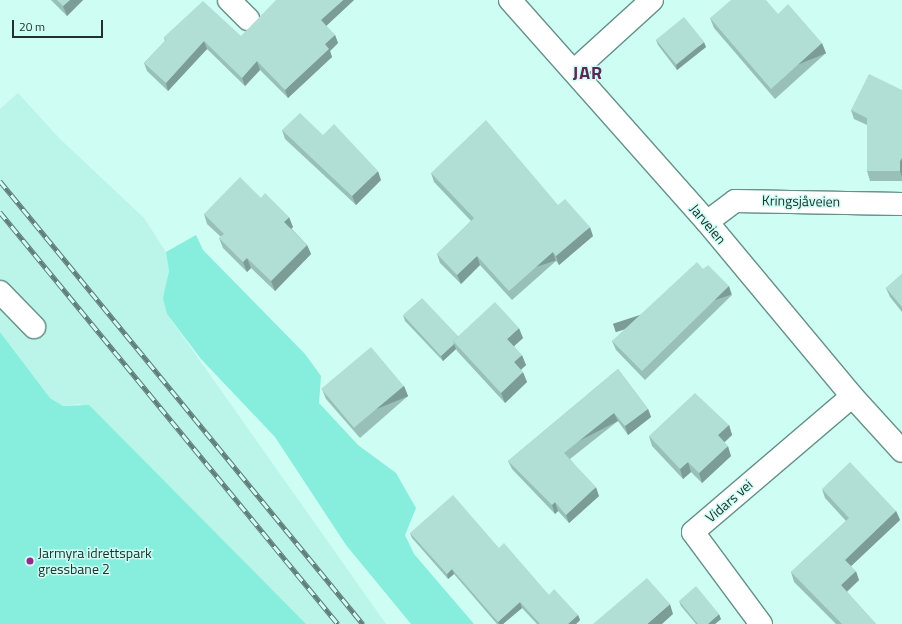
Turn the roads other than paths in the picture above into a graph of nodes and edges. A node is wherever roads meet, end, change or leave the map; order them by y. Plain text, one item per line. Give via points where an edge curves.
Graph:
1 (229, 0) edge
2 (510, 0) edge
3 (652, 0) edge
4 (248, 19) dead end
5 (575, 70) junction
6 (902, 204) edge
7 (707, 222) junction
8 (0, 292) edge
9 (34, 327) dead end
10 (852, 396) junction
11 (902, 451) edge
12 (761, 624) edge

1 - 4 street
2 - 5 street, Jarveien
3 - 5 street
5 - 7 street, Jarveien
6 - 7 street, Kringsjåveien via 735,201
7 - 10 street, Jarveien
8 - 9 street
10 - 11 street, Jarveien
10 - 12 street, Vidars vei via 693,532

